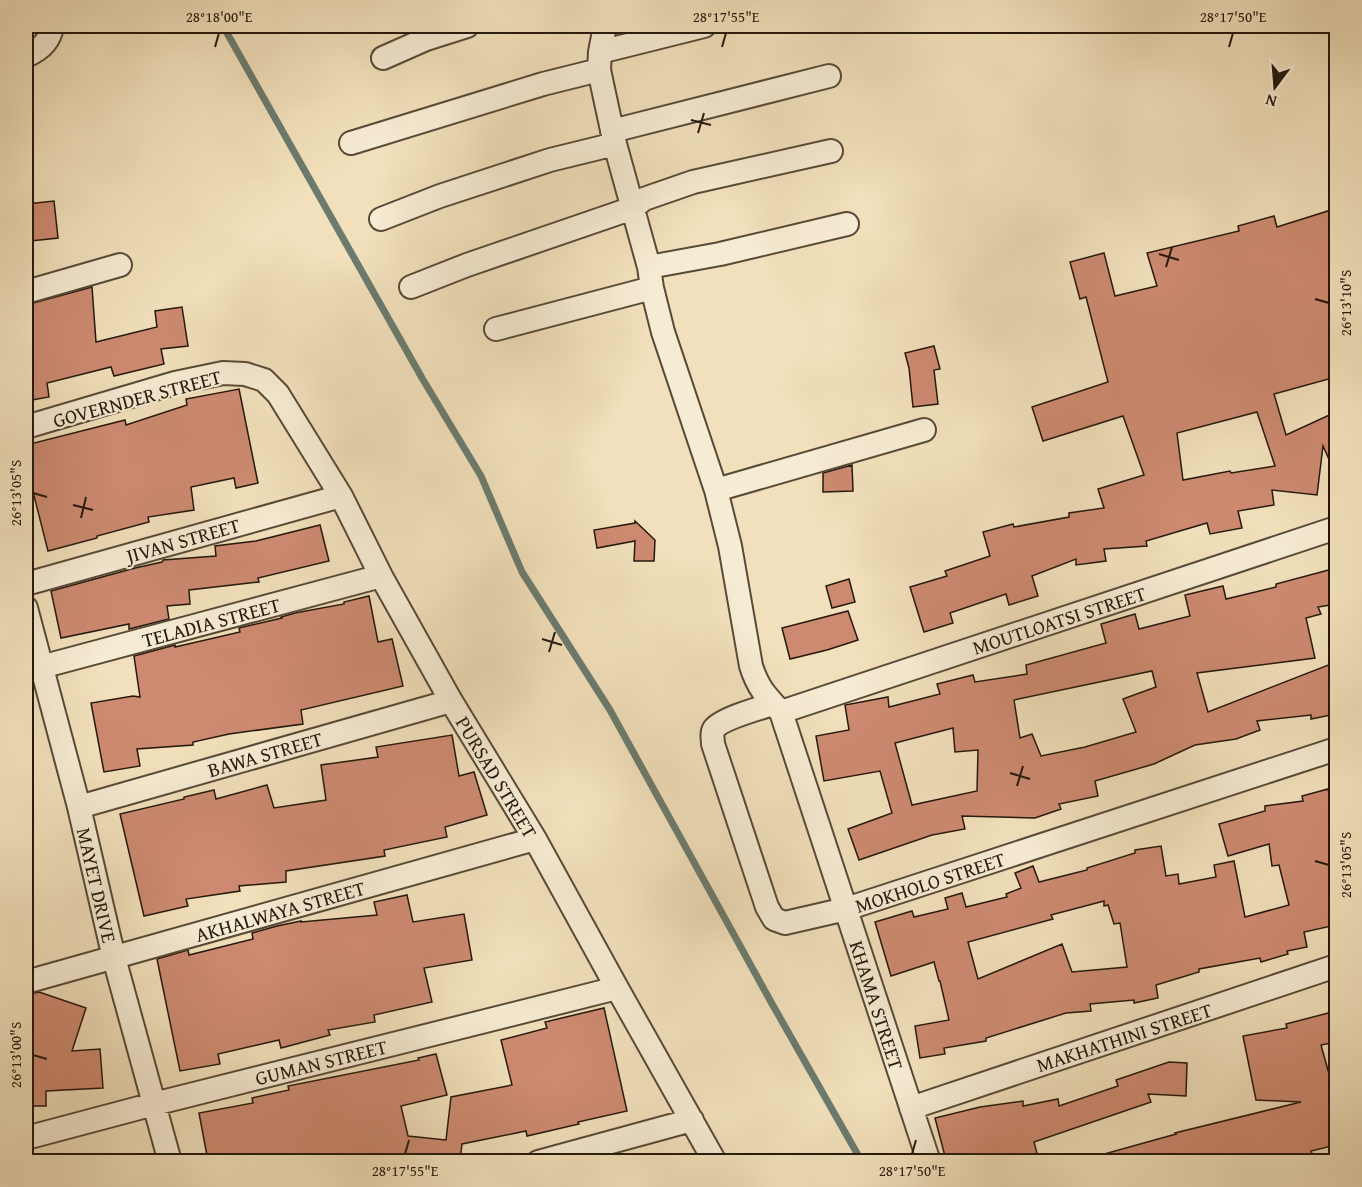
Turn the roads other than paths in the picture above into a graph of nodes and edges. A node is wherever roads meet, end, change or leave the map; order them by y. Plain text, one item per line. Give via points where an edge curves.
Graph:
1 (52, 26) edge
2 (467, 26) edge
3 (605, 26) edge
4 (704, 26) edge
5 (26, 56) edge
6 (383, 58) dead end
7 (600, 61) junction
8 (829, 76) dead end
9 (613, 137) junction
10 (351, 143) dead end
11 (831, 151) dead end
12 (633, 208) junction
13 (381, 219) dead end
14 (847, 224) dead end
15 (120, 265) dead end
16 (651, 278) junction
17 (411, 287) dead end
18 (26, 292) edge
19 (496, 329) dead end
20 (278, 394) joint
21 (26, 427) edge
22 (924, 430) dead end
23 (716, 490) junction
24 (341, 496) junction
25 (1336, 528) edge
26 (381, 576) junction
27 (26, 584) edge
28 (26, 608) edge
29 (41, 667) junction
30 (451, 701) junction
31 (777, 708) junction
32 (1336, 749) edge
33 (79, 807) junction
34 (535, 839) junction
35 (846, 909) junction
36 (114, 958) junction
37 (1336, 966) edge
38 (26, 982) edge
39 (616, 988) junction
40 (154, 1104) junction
41 (911, 1108) junction
42 (692, 1120) junction
43 (26, 1138) edge
44 (170, 1161) edge
45 (538, 1161) edge
46 (715, 1161) edge
47 (929, 1161) edge

1 - 5 street via 48,40
2 - 6 street
3 - 7 street
4 - 7 street
7 - 9 street, KHAMA STREET
7 - 10 street via 543,84
8 - 9 street
9 - 12 street, KHAMA STREET
9 - 13 street
11 - 12 street via 693,182 644,199
12 - 16 street, KHAMA STREET
12 - 17 street
14 - 16 street via 720,254
15 - 18 street
16 - 19 street
16 - 23 street, KHAMA STREET via 663,332
20 - 21 street, GOVERNDER STREET via 264,380 223,373 175,383
20 - 24 street, PURSAD STREET
22 - 23 street
23 - 31 street, KHAMA STREET via 751,666 756,682
24 - 26 street, PURSAD STREET
24 - 27 street, JIVAN STREET
25 - 31 street, MOUTLOATSI STREET
26 - 29 street, TELADIA STREET
26 - 30 street, PURSAD STREET
28 - 29 street, MAYET DRIVE
29 - 33 street, MAYET DRIVE
30 - 33 street, BAWA STREET
30 - 34 street, PURSAD STREET
31 - 35 street, KHAMA STREET
31 - 35 street, MOKHOLO STREET via 728,720 712,735 767,907 774,919 785,923
32 - 35 street, MOKHOLO STREET
33 - 36 street, MAYET DRIVE
34 - 36 street, AKHALWAYA STREET
34 - 39 street, PURSAD STREET
35 - 41 street, KHAMA STREET
36 - 38 street, AKHALWAYA STREET
36 - 40 street, MAYET DRIVE
37 - 41 street, MAKHATHINI STREET
39 - 40 street, GUMAN STREET
39 - 42 street, PURSAD STREET
40 - 43 street, GUMAN STREET
40 - 44 street, MAYET DRIVE
41 - 47 street, KHAMA STREET
42 - 45 street
42 - 46 street, PURSAD STREET

